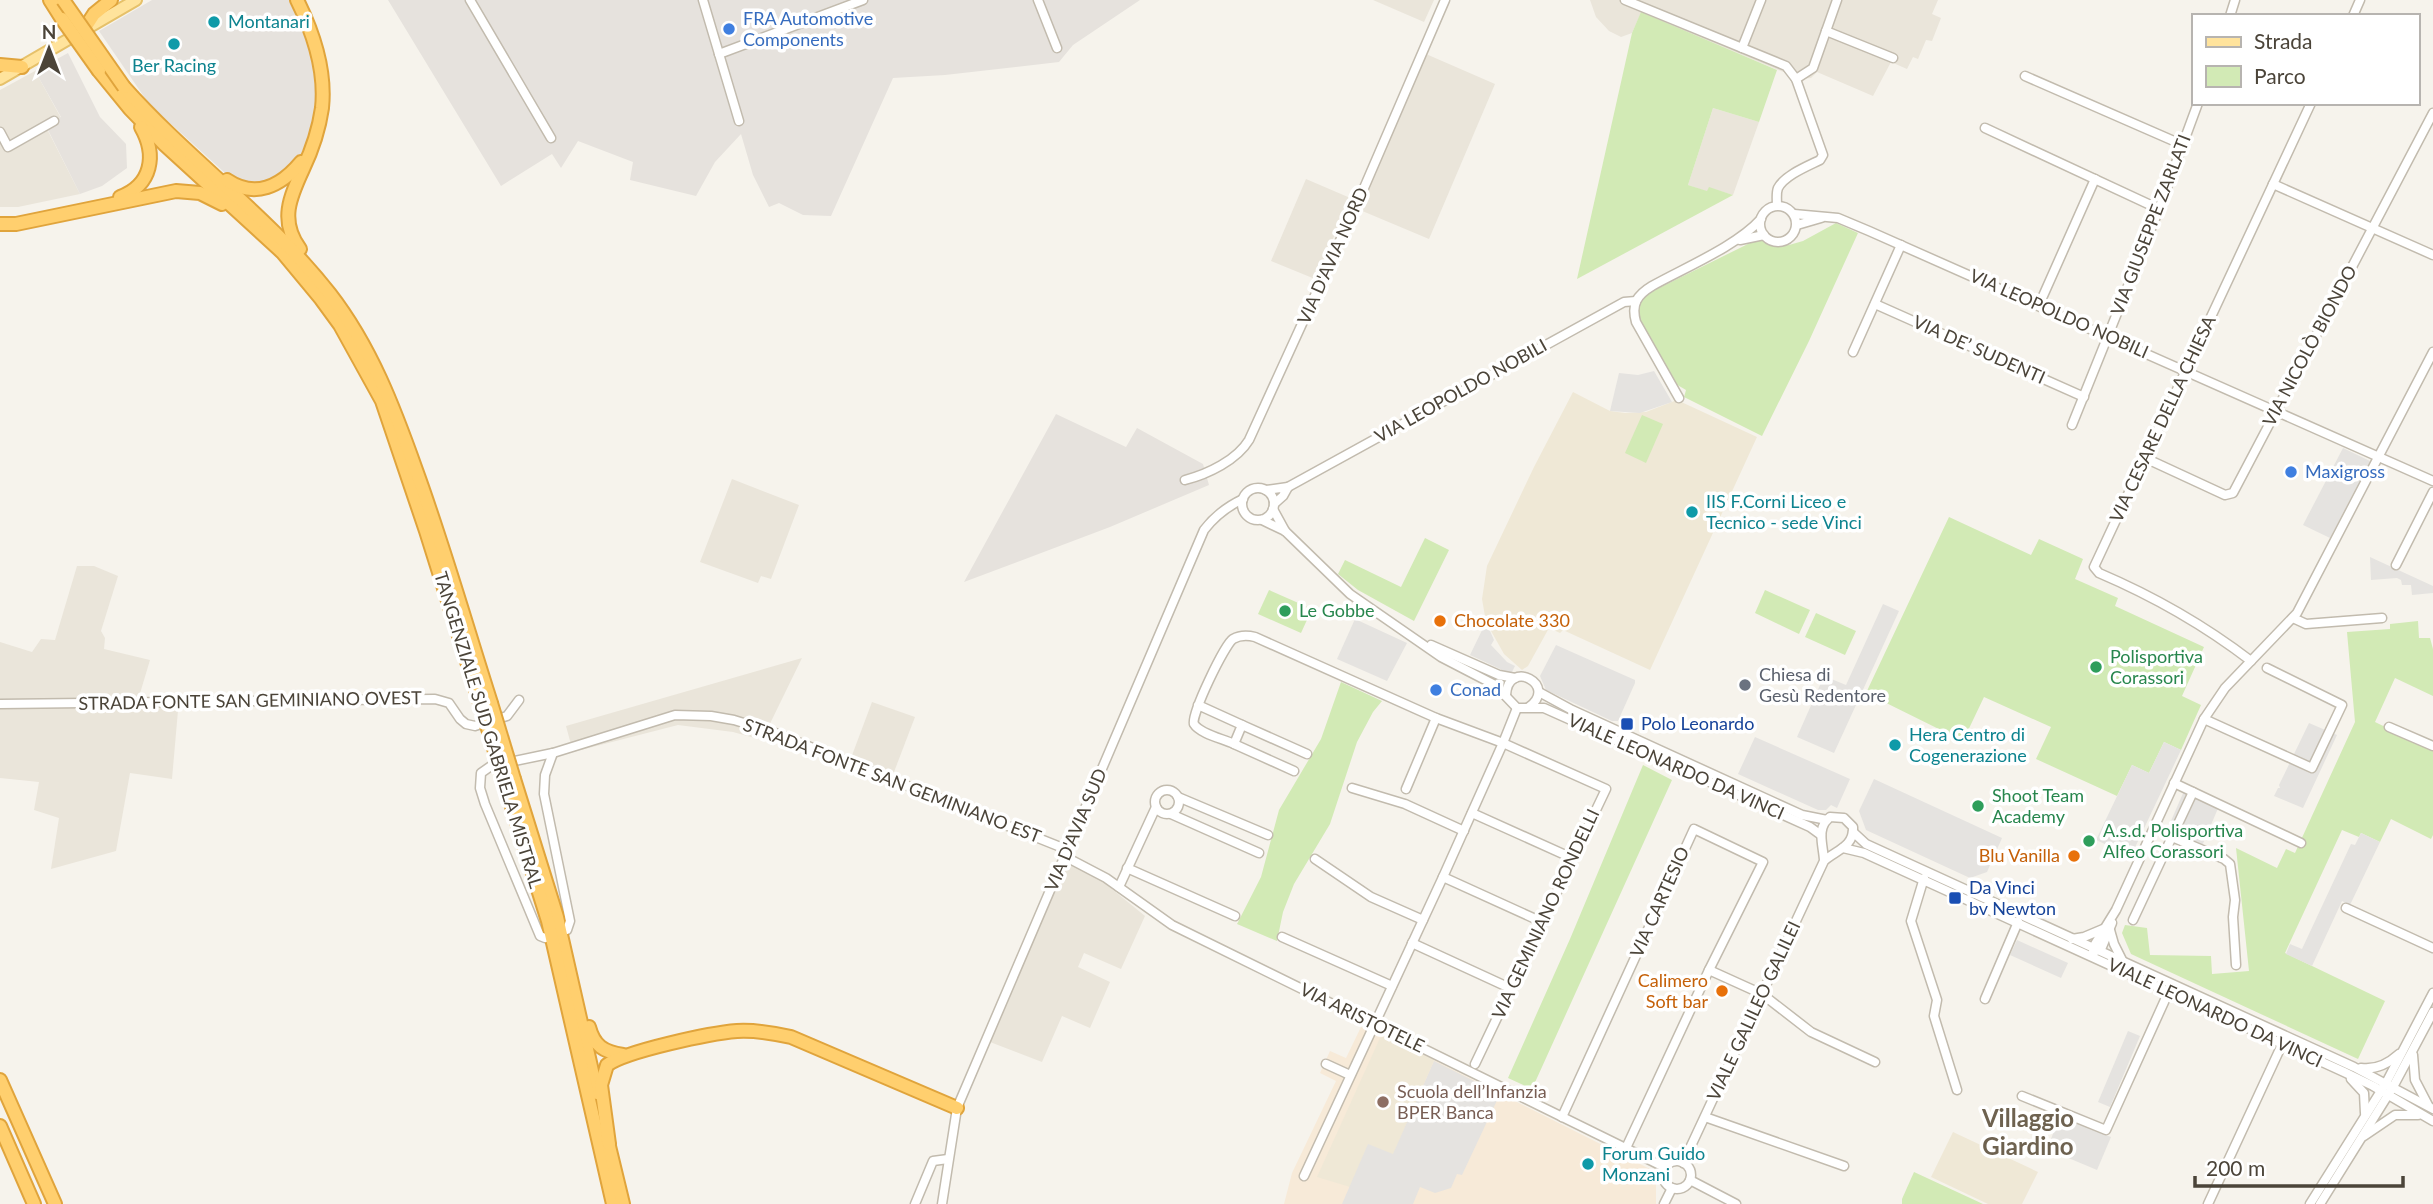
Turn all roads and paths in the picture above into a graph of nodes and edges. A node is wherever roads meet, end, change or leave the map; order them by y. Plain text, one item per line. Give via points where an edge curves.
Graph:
1 (50, 0) edge
2 (63, 0) edge
3 (111, 0) edge
4 (136, 0) edge
5 (297, 0) edge
6 (470, 0) edge
7 (703, 0) edge
8 (863, 0) edge
9 (1038, 0) edge
10 (1445, 0) edge
11 (1625, 0) edge
12 (1761, 0) edge
13 (1837, 0) edge
14 (83, 31) junction
15 (1826, 31) junction
16 (1057, 48) dead end
17 (1742, 48) junction
18 (719, 54) junction
19 (1893, 58) dead end
20 (0, 65) edge
21 (22, 67) junction
22 (2025, 76) dead end
23 (0, 79) edge
24 (1796, 79) junction
25 (120, 90) junction
26 (2197, 105) edge
27 (2310, 105) edge
28 (130, 109) junction
29 (2433, 113) edge
30 (54, 121) dead end
31 (739, 121) dead end
32 (1985, 128) dead end
33 (0, 132) edge
34 (551, 138) dead end
35 (2183, 145) junction
36 (184, 150) junction
37 (308, 153) junction
38 (2095, 179) junction
39 (2273, 184) junction
40 (103, 204) junction
41 (1777, 205) junction
42 (2159, 209) junction
43 (1794, 214) junction
44 (1838, 218) junction
45 (1761, 219) junction
46 (0, 224) edge
47 (1797, 225) junction
48 (2372, 229) junction
49 (1764, 235) junction
50 (1733, 241) junction
51 (1901, 245) junction
52 (282, 252) junction
53 (2433, 255) edge
54 (330, 295) junction
55 (1636, 301) junction
56 (1875, 304) junction
57 (2039, 305) junction
58 (2108, 336) junction
59 (1853, 352) dead end
60 (2433, 352) edge
61 (2186, 371) junction
62 (2084, 397) junction
63 (1679, 398) dead end
64 (2277, 410) junction
65 (2072, 425) dead end
66 (2145, 458) junction
67 (2378, 458) junction
68 (1185, 480) dead end
69 (2433, 481) edge
70 (1288, 487) junction
71 (1266, 490) junction
72 (2433, 492) edge
73 (1242, 499) junction
74 (1273, 507) junction
75 (1226, 511) junction
76 (1244, 512) junction
77 (1262, 520) junction
78 (1285, 531) junction
79 (2396, 565) dead end
80 (2293, 618) junction
81 (2382, 618) dead end
82 (1419, 640) junction
83 (2250, 661) junction
84 (2267, 668) dead end
85 (1515, 678) junction
86 (1539, 692) junction
87 (1506, 695) junction
88 (519, 699) dead end
89 (0, 704) edge
90 (486, 705) junction
91 (1198, 705) junction
92 (1530, 707) junction
93 (1517, 708) junction
94 (1436, 718) junction
95 (2204, 719) junction
96 (1242, 725) junction
97 (2389, 727) dead end
98 (1503, 743) junction
99 (1234, 744) junction
100 (2433, 746) edge
101 (553, 753) junction
102 (1307, 754) dead end
103 (1294, 771) dead end
104 (509, 780) junction
105 (2174, 783) junction
106 (1352, 788) dead end
107 (1406, 789) dead end
108 (2193, 792) junction
109 (1178, 797) junction
110 (1156, 807) junction
111 (1472, 813) junction
112 (1171, 814) junction
113 (1826, 820) junction
114 (1464, 831) junction
115 (1853, 832) junction
116 (1268, 835) dead end
117 (2172, 837) junction
118 (1822, 838) junction
119 (2301, 843) dead end
120 (1841, 848) junction
121 (1066, 853) junction
122 (1259, 853) dead end
123 (1572, 858) junction
124 (1315, 859) dead end
125 (1824, 860) junction
126 (1127, 868) junction
127 (1924, 876) junction
128 (1443, 877) junction
129 (1119, 887) junction
130 (2346, 908) dead end
131 (1235, 916) dead end
132 (1423, 920) junction
133 (2019, 920) junction
134 (2133, 920) dead end
135 (1542, 922) junction
136 (2108, 929) junction
137 (567, 930) dead end
138 (545, 937) dead end
139 (1282, 937) dead end
140 (2071, 939) junction
141 (1412, 943) junction
142 (2433, 948) edge
143 (566, 951) junction
144 (2096, 951) junction
145 (2086, 954) junction
146 (2123, 962) junction
147 (2236, 965) dead end
148 (1709, 970) junction
149 (1392, 986) junction
150 (1512, 989) junction
151 (2170, 989) junction
152 (2433, 993) edge
153 (1762, 994) junction
154 (1985, 999) dead end
155 (2433, 1012) edge
156 (1374, 1024) junction
157 (2285, 1041) junction
158 (2415, 1046) junction
159 (2404, 1049) junction
160 (623, 1055) junction
161 (1875, 1062) dead end
162 (1326, 1063) dead end
163 (1475, 1064) dead end
164 (2354, 1067) junction
165 (2344, 1072) junction
166 (1350, 1075) junction
167 (0, 1080) edge
168 (2387, 1089) junction
169 (1957, 1090) dead end
170 (2022, 1096) dead end
171 (957, 1108) junction
172 (2431, 1108) edge
173 (1562, 1116) junction
174 (2424, 1116) junction
175 (1705, 1117) junction
176 (2364, 1118) junction
177 (2433, 1121) edge
178 (0, 1126) edge
179 (2362, 1137) junction
180 (609, 1144) junction
181 (1626, 1148) junction
182 (948, 1159) junction
183 (1683, 1163) junction
184 (1844, 1166) dead end
185 (1665, 1168) junction
186 (1304, 1176) dead end
187 (1690, 1181) junction
188 (1672, 1188) junction
189 (34, 1204) edge
190 (55, 1204) edge
191 (614, 1204) edge
192 (623, 1204) edge
193 (915, 1204) edge
194 (942, 1204) edge
195 (1664, 1204) edge
196 (1736, 1204) edge
197 (2208, 1204) edge
198 (2310, 1204) edge
199 (2320, 1204) edge

1 - 25 highway, bridge via 78,42
2 - 25 highway, bridge
3 - 14 highway
4 - 14 main road
5 - 37 highway via 313,37 323,89 318,127
6 - 34 street
7 - 18 street
8 - 18 street
9 - 16 street
10 - 68 street, VIA D'AVIA NORD via 1249,440 1234,456
11 - 17 street
12 - 17 street
13 - 15 street
14 - 21 main road
15 - 19 street
15 - 24 street via 1813,68
17 - 24 street via 1786,66
18 - 31 street
20 - 21 highway
21 - 23 main road
22 - 35 street
24 - 41 street via 1823,155 1780,186
25 - 28 highway
25 - 36 highway
26 - 35 street, VIA GIUSEPPE ZARLATI
27 - 39 street, VIA CESARE DELLA CHIESA
28 - 40 highway via 149,143 149,169 131,193
28 - 52 highway via 178,159
29 - 48 street, VIA NICOLÒ BIONDO
30 - 33 street via 8,147
32 - 38 street
35 - 42 street, VIA GIUSEPPE ZARLATI
36 - 37 highway via 233,184 257,190 283,181
36 - 54 highway via 278,233
37 - 54 highway via 288,201 288,221 293,239 324,278
38 - 42 street
38 - 57 street
39 - 48 street
39 - 61 street, VIA CESARE DELLA CHIESA
40 - 46 highway
40 - 52 highway via 168,192 200,193 217,200
41 - 43 street
41 - 45 street via 1767,209
42 - 58 street, VIA GIUSEPPE ZARLATI
43 - 44 street, VIA LEOPOLDO NOBILI
43 - 47 street
44 - 47 street via 1817,218
44 - 51 street, VIA LEOPOLDO NOBILI
45 - 49 street
45 - 50 street, VIA LEOPOLDO NOBILI
47 - 49 street via 1784,241
48 - 53 street
48 - 64 street, VIA NICOLÒ BIONDO
49 - 50 street, VIA LEOPOLDO NOBILI
50 - 55 street, VIA LEOPOLDO NOBILI via 1647,289
51 - 56 street
51 - 57 street, VIA LEOPOLDO NOBILI
52 - 90 highway, TANGENZIALE SUD GABRIELA MISTRAL via 340,325 382,401
54 - 90 highway, TANGENZIALE SUD GABRIELA MISTRAL via 390,397 431,511
55 - 63 street via 1636,322
55 - 70 street, VIA LEOPOLDO NOBILI via 1624,302
56 - 59 street
56 - 62 street, VIA DE’ SUDENTI
57 - 58 street, VIA LEOPOLDO NOBILI
58 - 61 street, VIA LEOPOLDO NOBILI
58 - 62 street, VIA GIUSEPPE ZARLATI
60 - 67 street
61 - 64 street, VIA LEOPOLDO NOBILI
61 - 66 street, VIA CESARE DELLA CHIESA
62 - 65 street, VIA GIUSEPPE ZARLATI
64 - 66 street, VIA NICOLÒ BIONDO via 2231,495
64 - 67 street, VIA LEOPOLDO NOBILI
66 - 83 street, VIA CESARE DELLA CHIESA via 2094,569 2152,596
67 - 69 street, VIA LEOPOLDO NOBILI
67 - 80 street
70 - 71 street, VIA LEOPOLDO NOBILI
70 - 74 street, VIA LEOPOLDO NOBILI
71 - 73 street via 1250,490
71 - 74 street
72 - 79 street
73 - 75 street, VIA D'AVIA SUD
73 - 76 street
74 - 77 street
74 - 78 street
75 - 76 street
75 - 121 street, VIA D'AVIA SUD via 1204,530
76 - 77 street
77 - 78 street
78 - 82 street via 1344,589
80 - 81 street via 2306,624
80 - 83 street
82 - 85 street via 1499,676
82 - 87 street
83 - 95 street
84 - 95 street via 2342,705 2312,768
85 - 86 street via 1530,678
85 - 87 street
86 - 92 street
86 - 113 street, VIALE LEONARDO DA VINCI via 1802,815
87 - 93 street
88 - 89 street, STRADA FONTE SAN GEMINIANO OVEST via 507,716 475,726 460,719 449,703 435,699
90 - 104 highway, TANGENZIALE SUD GABRIELA MISTRAL, bridge
91 - 94 street via 1227,645 1245,635
91 - 96 street
91 - 99 street via 1195,724
92 - 93 street
92 - 118 street, VIALE LEONARDO DA VINCI via 1544,708 1810,827
93 - 98 street
94 - 98 street
94 - 107 street
95 - 105 street
96 - 99 street
96 - 102 street
97 - 100 street
98 - 111 street
98 - 123 street, VIA GEMINIANO RONDELLI via 1606,789
99 - 103 street
101 - 121 street, STRADA FONTE SAN GEMINIANO EST via 675,715 734,720 892,778
101 - 137 street via 544,794 570,921
101 - 138 street, STRADA FONTE SAN GEMINIANO EST via 491,766 479,780 527,910 540,936
104 - 143 highway, TANGENZIALE SUD GABRIELA MISTRAL
104 - 191 highway, TANGENZIALE SUD GABRIELA MISTRAL via 548,921
105 - 108 street
105 - 136 street
106 - 114 street via 1405,804
108 - 117 street
108 - 119 street
109 - 110 street via 1164,790 1155,799
109 - 112 street via 1179,806
109 - 116 street
110 - 112 street via 1160,813
110 - 126 street
111 - 114 street
111 - 123 street
112 - 122 street
113 - 115 street via 1844,818
113 - 118 street
114 - 128 street
115 - 120 street
115 - 127 street, VIALE LEONARDO DA VINCI
117 - 134 street
117 - 147 street via 2230,864
118 - 120 street via 1830,848
118 - 125 street
120 - 125 street
120 - 127 street, VIALE LEONARDO DA VINCI
121 - 129 street, VIA ARISTOTELE
121 - 171 street, VIA D'AVIA SUD
123 - 135 street, VIA GEMINIANO RONDELLI
124 - 132 street via 1370,897
125 - 153 street, VIALE GALILEO GALILEI
126 - 129 street
126 - 131 street
127 - 133 street, VIALE LEONARDO DA VINCI
127 - 169 street via 1911,921 1937,1000 1934,1016
128 - 132 street
128 - 135 street
129 - 156 street, VIA ARISTOTELE via 1172,925
130 - 142 street
132 - 141 street
133 - 140 street, VIALE LEONARDO DA VINCI
133 - 145 street, VIALE LEONARDO DA VINCI
133 - 154 street
135 - 150 street, VIA GEMINIANO RONDELLI
136 - 140 street
136 - 144 street via 2095,944
136 - 146 street
139 - 149 street
140 - 144 street, VIALE LEONARDO DA VINCI
141 - 149 street
141 - 150 street
143 - 160 highway via 591,1035 599,1047
143 - 180 highway, TANGENZIALE SUD GABRIELA MISTRAL
144 - 145 street, VIALE LEONARDO DA VINCI
144 - 146 street, VIALE LEONARDO DA VINCI
145 - 151 street, VIALE LEONARDO DA VINCI
146 - 151 street, VIALE LEONARDO DA VINCI
148 - 153 street
148 - 173 street, VIA CARTESIO via 1763,862 1693,829
148 - 181 street, VIA CARTESIO
149 - 156 street
150 - 163 street, VIA GEMINIANO RONDELLI
151 - 157 street, VIALE LEONARDO DA VINCI
151 - 170 street via 2106,1130
152 - 159 street
153 - 161 street via 1811,1032
153 - 175 street, VIALE GALILEO GALILEI
155 - 158 street
156 - 166 street
156 - 173 street, VIA ARISTOTELE
157 - 164 street, VIALE LEONARDO DA VINCI
157 - 165 street, VIALE LEONARDO DA VINCI
157 - 197 street
158 - 168 street
158 - 172 street via 2415,1080
159 - 164 street via 2380,1067
159 - 168 street
160 - 171 highway via 737,1031 774,1033
160 - 180 highway via 607,1065 601,1085
162 - 166 street
164 - 168 street, VIALE LEONARDO DA VINCI
165 - 168 street, VIALE LEONARDO DA VINCI
165 - 176 street via 2364,1093
166 - 186 street
167 - 190 highway
168 - 172 street
168 - 174 street
168 - 176 street
168 - 179 street
171 - 182 street, VIA D'AVIA SUD
173 - 181 street, VIA ARISTOTELE
174 - 177 street
174 - 179 street via 2395,1115
175 - 183 street, VIALE GALILEO GALILEI
175 - 184 street
176 - 198 street
178 - 189 highway
179 - 199 street
180 - 192 highway, TANGENZIALE SUD GABRIELA MISTRAL
181 - 185 street, VIA ARISTOTELE
182 - 193 street via 933,1161
182 - 194 street, VIA D'AVIA SUD
183 - 185 street
183 - 187 street via 1690,1171
185 - 188 street via 1664,1180
187 - 188 street via 1683,1188
187 - 196 street
188 - 195 street

